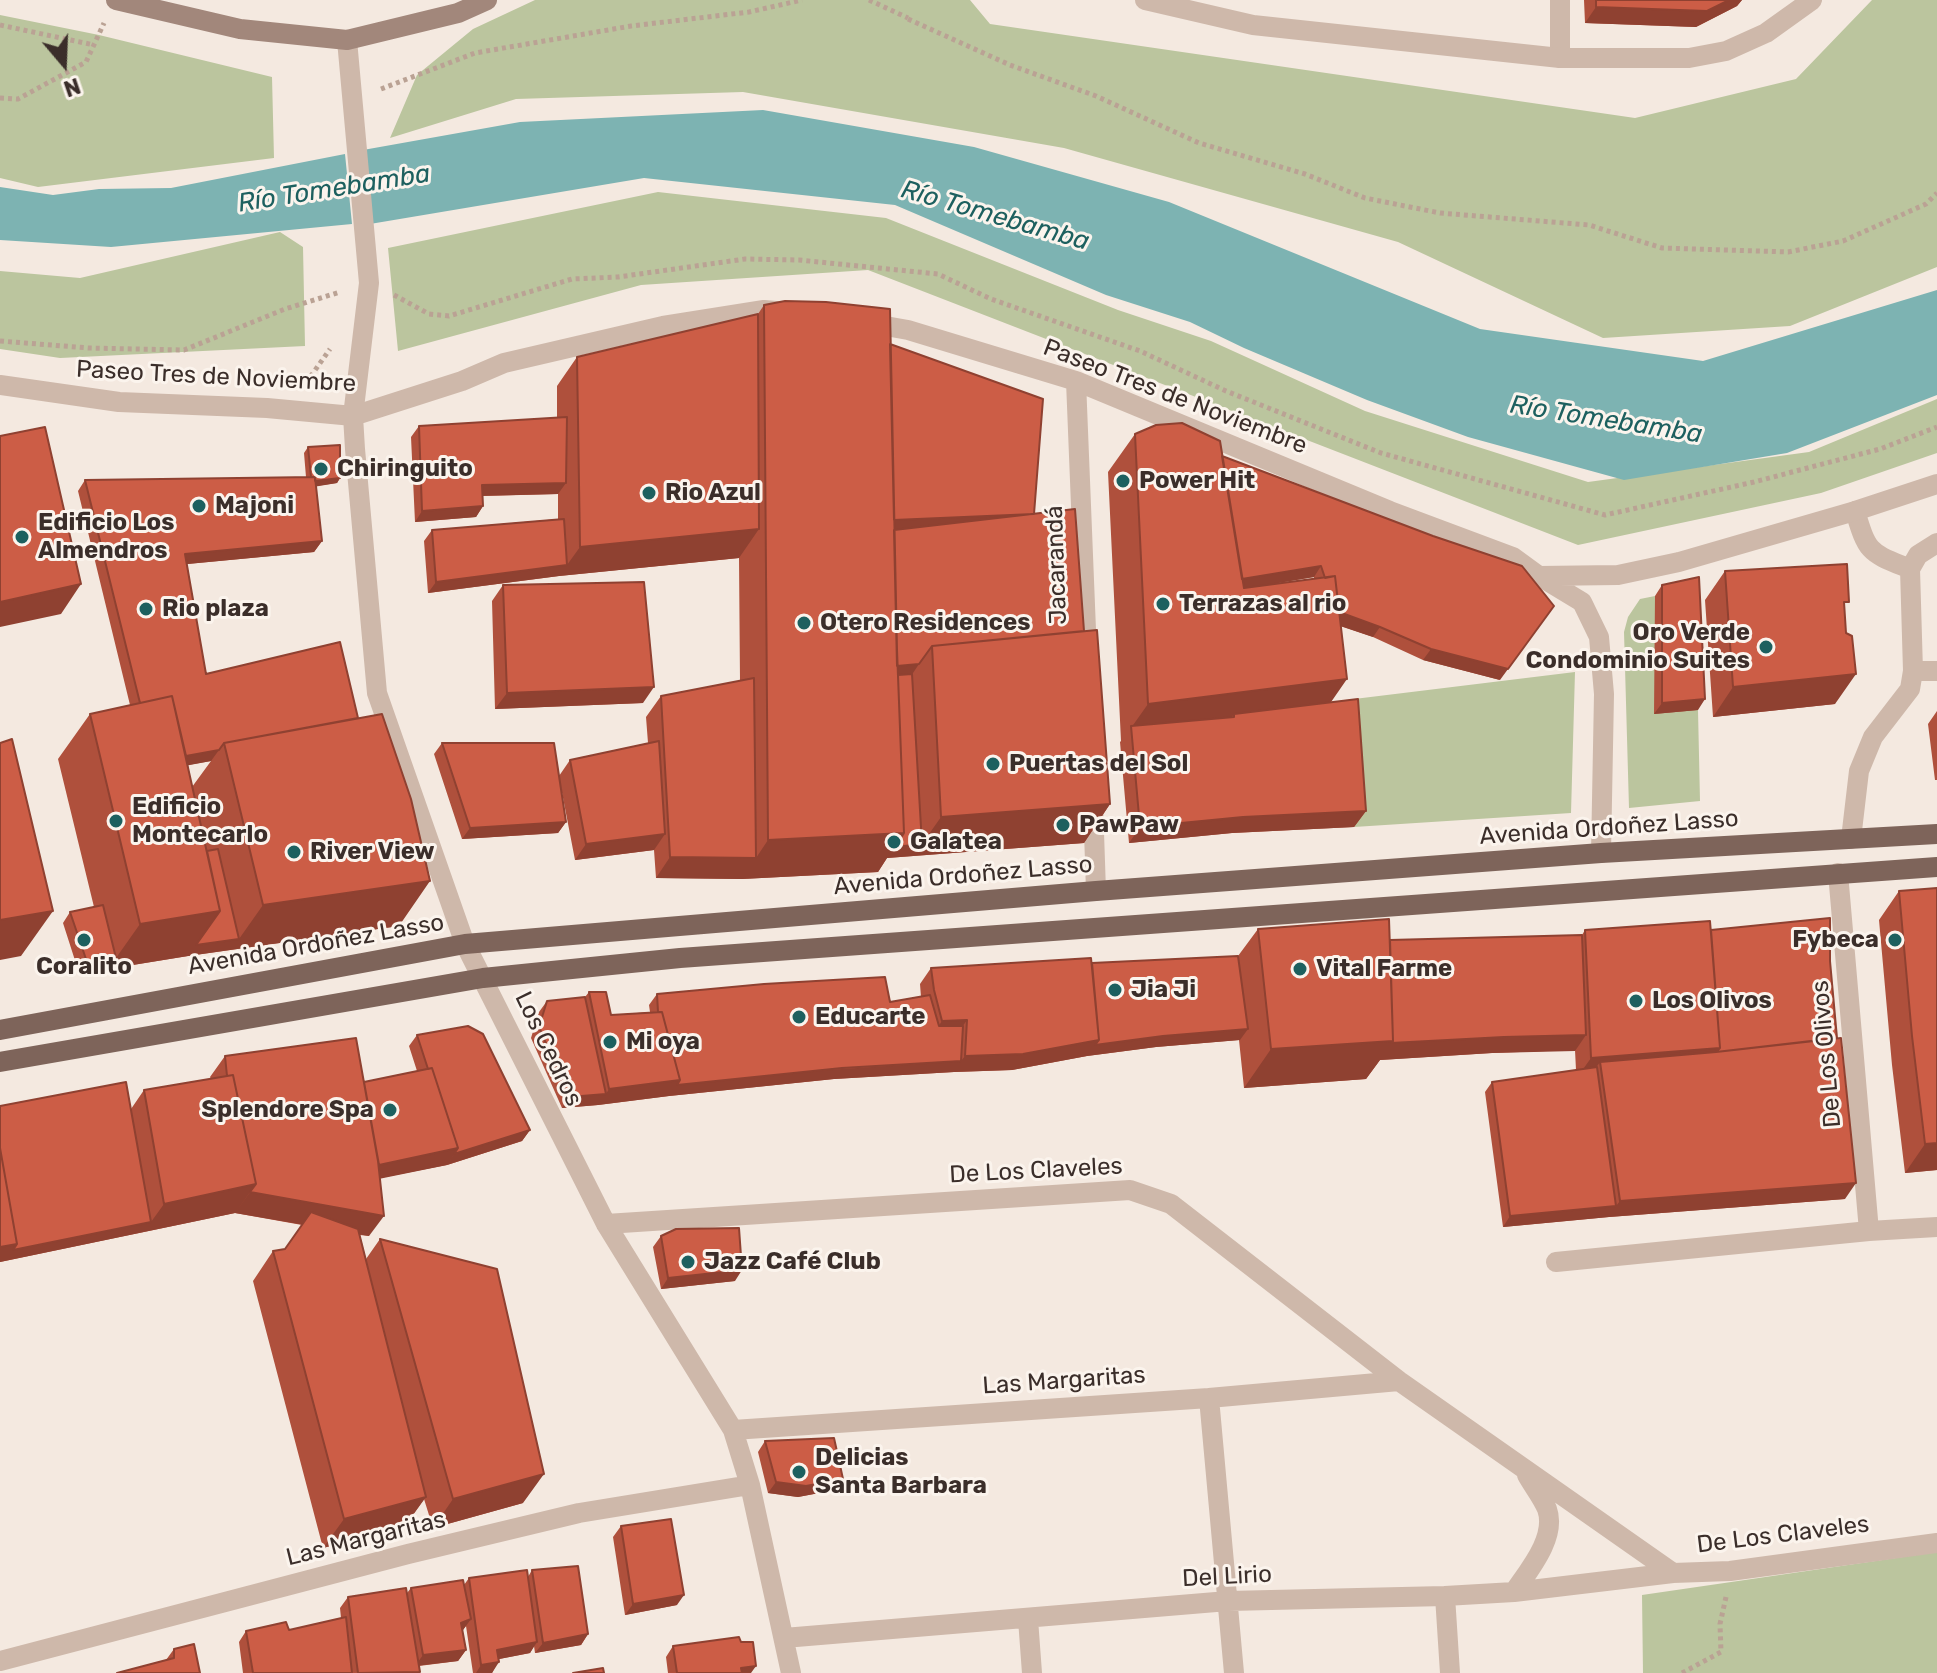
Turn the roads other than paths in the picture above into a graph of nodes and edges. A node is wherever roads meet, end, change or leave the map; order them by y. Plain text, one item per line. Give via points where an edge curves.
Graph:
1 (116, 0) edge
2 (487, 0) edge
3 (1145, 0) edge
4 (1560, 0) edge
5 (1812, 0) edge
6 (347, 40) junction
7 (1560, 58) junction
8 (803, 313) edge
9 (845, 318) edge
10 (1076, 381) junction
11 (0, 385) edge
12 (353, 416) junction
13 (1937, 484) edge
14 (1855, 511) junction
15 (1937, 543) edge
16 (1910, 569) junction
17 (1539, 576) junction
18 (1087, 668) edge
19 (1913, 671) junction
20 (1937, 671) edge
21 (1092, 779) edge
22 (1937, 834) edge
23 (1851, 839) junction
24 (1601, 853) junction
25 (1937, 867) edge
26 (1838, 873) junction
27 (1096, 891) junction
28 (465, 944) junction
29 (483, 978) junction
30 (0, 1030) edge
31 (0, 1062) edge
32 (606, 1224) junction
33 (1937, 1227) edge
34 (1869, 1231) junction
35 (1556, 1262) dead end
36 (1399, 1381) junction
37 (1209, 1398) junction
38 (733, 1430) junction
39 (1523, 1468) junction
40 (750, 1485) junction
41 (1937, 1543) edge
42 (1673, 1573) junction
43 (1514, 1592) junction
44 (1445, 1596) junction
45 (1228, 1601) junction
46 (1028, 1619) junction
47 (784, 1638) junction
48 (0, 1661) edge
49 (791, 1673) edge
50 (1032, 1673) edge
51 (1234, 1673) edge
52 (1450, 1673) edge

1 - 6 main road via 240,29
2 - 6 main road via 458,13
3 - 7 street via 1253,25
4 - 7 street
5 - 7 street via 1766,33 1726,51 1689,58
6 - 12 street, Los Cedros via 369,283
8 - 12 street, Paseo Tres de Noviembre via 764,310 663,326 504,363
9 - 10 street, Paseo Tres de Noviembre via 908,330
10 - 17 street, Paseo Tres de Noviembre via 1513,557
10 - 18 street, Jacarandá
11 - 12 street, Paseo Tres de Noviembre via 119,402
12 - 28 street, Los Cedros via 377,693
13 - 14 street
14 - 16 street via 1871,549
14 - 17 street via 1618,575
15 - 16 street via 1918,555
16 - 19 street
17 - 24 street, Paseo Tres de Noviembre via 1582,602 1599,637 1604,694
19 - 20 street
19 - 23 street via 1910,689 1873,737 1859,771
21 - 27 street
22 - 23 main road, Avenida Ordoñez Lasso
23 - 24 main road, Avenida Ordoñez Lasso
24 - 27 main road, Avenida Ordoñez Lasso
25 - 26 main road
26 - 29 main road via 680,958
26 - 34 street, De Los Olivos
27 - 28 main road, Avenida Ordoñez Lasso
28 - 29 street, Los Cedros
28 - 30 main road, Avenida Ordoñez Lasso
29 - 31 main road
29 - 32 street, Los Cedros
32 - 36 street, De Los Claveles via 1130,1190 1171,1204
32 - 38 street, Los Cedros
33 - 34 street
34 - 35 street
36 - 37 street, Las Margaritas
36 - 39 street, De Los Claveles
37 - 38 street, Las Margaritas
37 - 45 street
38 - 40 street, Los Cedros
39 - 42 street, De Los Claveles
39 - 43 street, De Los Claveles via 1548,1511 1548,1532
40 - 47 street, Los Cedros
40 - 48 street, Las Margaritas via 579,1513
41 - 42 street, De Los Claveles via 1730,1571
42 - 43 street, Del Lirio
43 - 44 street, Del Lirio
44 - 45 street, Del Lirio
44 - 52 street
45 - 46 street, Del Lirio
45 - 51 street
46 - 47 street, Del Lirio
46 - 50 street
47 - 49 street, Los Cedros

